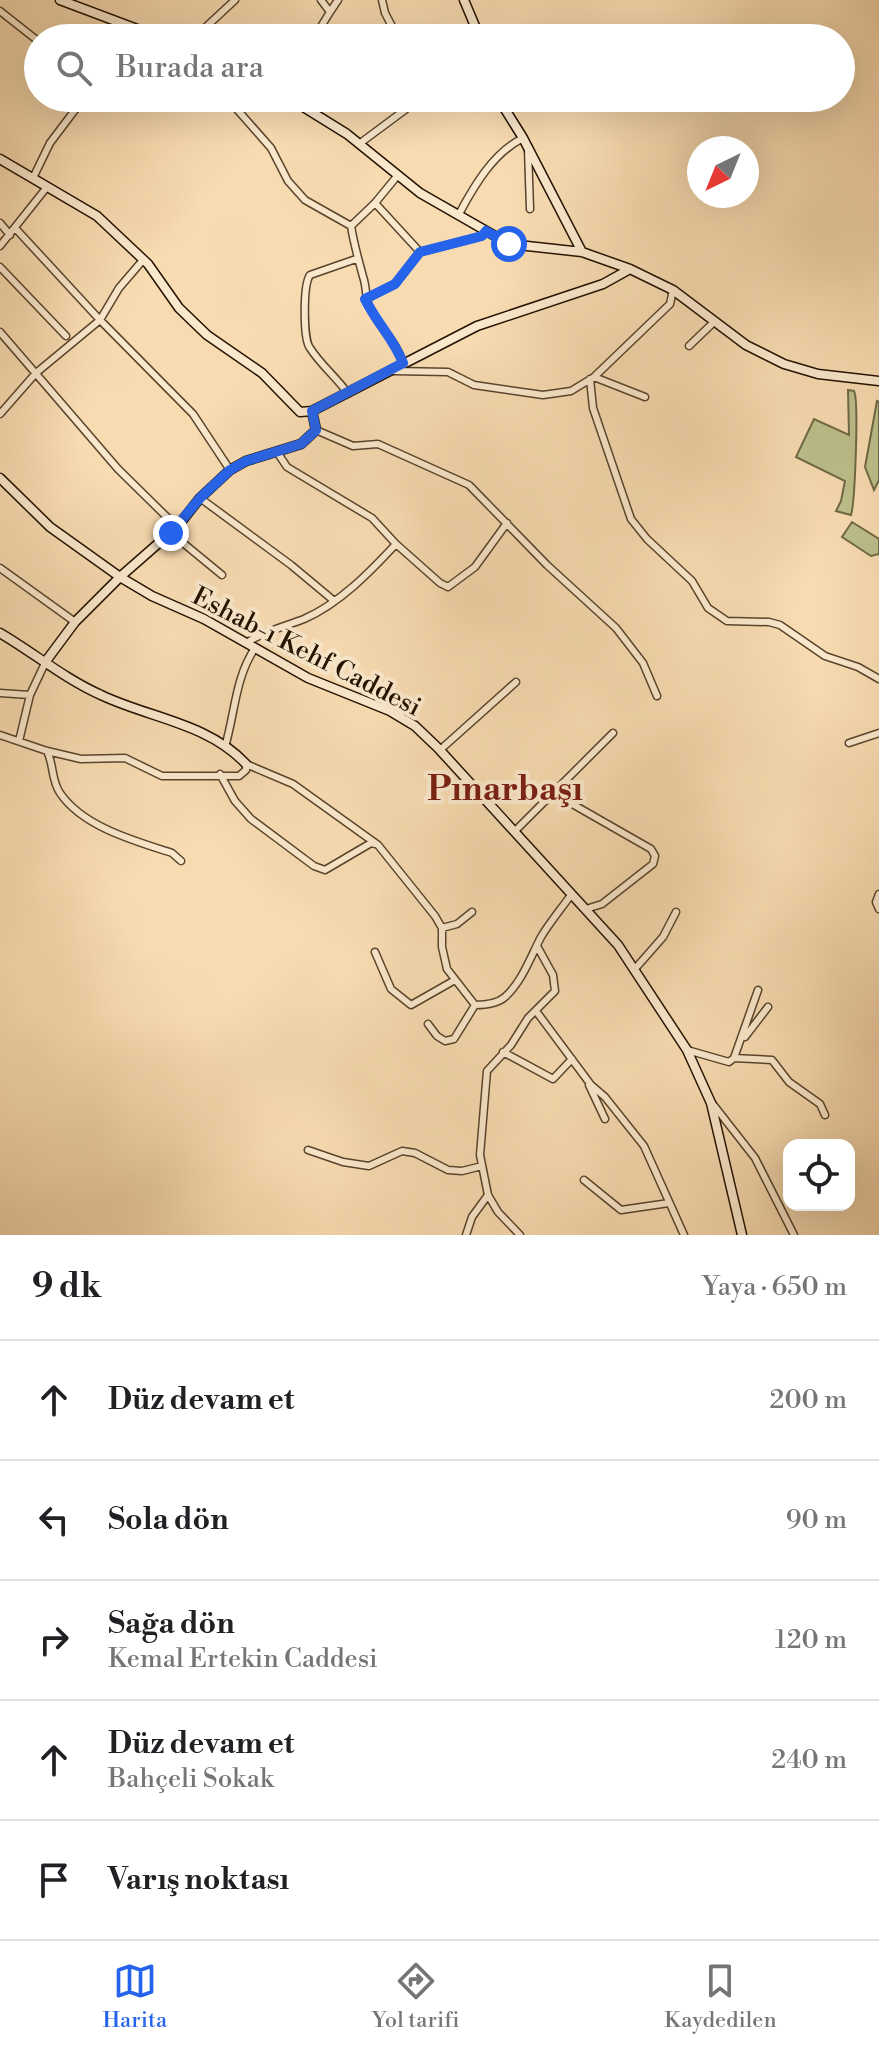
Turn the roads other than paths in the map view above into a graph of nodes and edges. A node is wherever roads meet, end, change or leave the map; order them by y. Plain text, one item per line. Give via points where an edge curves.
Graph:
1 (60, 0) edge
2 (235, 0) edge
3 (321, 0) edge
4 (338, 0) edge
5 (382, 0) edge
6 (464, 0) edge
7 (0, 11) edge
8 (330, 12) junction
9 (121, 24) edge
10 (209, 24) edge
11 (323, 24) edge
12 (391, 24) edge
13 (474, 24) edge
14 (24, 30) edge
15 (73, 112) edge
16 (239, 112) edge
17 (310, 112) edge
18 (402, 112) edge
19 (507, 112) edge
20 (523, 138) junction
21 (359, 144) junction
22 (528, 149) junction
23 (0, 159) edge
24 (398, 175) junction
25 (33, 178) junction
26 (47, 187) junction
27 (375, 203) junction
28 (530, 209) dead end
29 (459, 214) junction
30 (0, 223) edge
31 (351, 226) junction
32 (16, 229) junction
33 (486, 231) junction
34 (10, 235) junction
35 (0, 246) edge
36 (420, 252) junction
37 (582, 252) junction
38 (356, 259) junction
39 (143, 260) junction
40 (0, 267) edge
41 (630, 269) junction
42 (673, 290) junction
43 (365, 299) junction
44 (100, 320) junction
45 (715, 321) junction
46 (0, 332) edge
47 (66, 336) dead end
48 (689, 346) dead end
49 (403, 363) junction
50 (389, 370) junction
51 (36, 373) junction
52 (592, 378) junction
53 (879, 381) edge
54 (346, 391) junction
55 (645, 397) dead end
56 (312, 411) junction
57 (0, 414) edge
58 (316, 430) junction
59 (277, 452) junction
60 (230, 470) junction
61 (0, 478) edge
62 (200, 498) junction
63 (507, 523) junction
64 (174, 530) junction
65 (396, 544) junction
66 (0, 568) edge
67 (222, 575) dead end
68 (120, 577) junction
69 (333, 600) junction
70 (75, 622) junction
71 (0, 633) edge
72 (246, 643) junction
73 (255, 648) junction
74 (46, 661) junction
75 (879, 679) edge
76 (516, 682) dead end
77 (0, 693) edge
78 (30, 695) junction
79 (657, 696) dead end
80 (613, 733) dead end
81 (879, 733) edge
82 (0, 735) edge
83 (19, 741) junction
84 (849, 743) dead end
85 (225, 747) junction
86 (440, 750) junction
87 (47, 751) junction
88 (246, 764) junction
89 (220, 774) junction
90 (553, 793) junction
91 (514, 832) junction
92 (378, 845) junction
93 (181, 861) dead end
94 (879, 894) edge
95 (571, 895) junction
96 (586, 909) junction
97 (879, 909) edge
98 (472, 912) dead end
99 (676, 912) dead end
100 (442, 928) junction
101 (537, 946) junction
102 (375, 952) dead end
103 (634, 970) junction
104 (455, 980) junction
105 (758, 990) dead end
106 (475, 1005) junction
107 (768, 1007) dead end
108 (536, 1011) junction
109 (428, 1024) dead end
110 (740, 1043) junction
111 (687, 1050) junction
112 (503, 1052) junction
113 (734, 1058) junction
114 (572, 1059) junction
115 (586, 1078) junction
116 (711, 1103) junction
117 (825, 1115) dead end
118 (605, 1119) dead end
119 (308, 1150) dead end
120 (482, 1166) junction
121 (584, 1180) dead end
122 (488, 1195) junction
123 (669, 1203) junction
124 (466, 1235) edge
125 (520, 1235) edge
126 (684, 1235) edge
127 (742, 1235) edge
128 (794, 1235) edge

1 - 9 street
2 - 10 street
3 - 8 street
4 - 8 street
5 - 12 street
6 - 13 street
7 - 14 street
8 - 11 street
15 - 25 street
16 - 31 street via 305,200
17 - 21 street
18 - 21 street
19 - 20 street
20 - 22 street
20 - 29 street via 495,160
21 - 24 street
22 - 28 street
22 - 37 street
23 - 25 street
24 - 27 street
24 - 29 street
25 - 26 street
26 - 32 street
26 - 39 street via 97,216
27 - 31 street
27 - 36 street
29 - 33 street
30 - 34 street
31 - 38 street
32 - 34 street
32 - 44 street
33 - 36 street
33 - 37 street via 509,244
34 - 35 street
36 - 43 street via 395,284
37 - 41 street
38 - 43 street
38 - 54 street via 306,281 307,344
39 - 44 street
39 - 56 street via 207,335 262,373 300,412
40 - 47 street
41 - 42 street
41 - 49 street via 603,284 477,326
42 - 45 street
42 - 52 street via 670,304
43 - 49 street
44 - 51 street
44 - 60 street via 193,414
45 - 48 street
45 - 53 street via 784,364
46 - 51 street
49 - 50 street
50 - 52 street via 448,372 474,385 543,395 571,391
50 - 54 street
51 - 57 street
51 - 64 street
52 - 55 street
52 - 75 street via 593,408 631,519 696,585 708,608 727,621 780,625 825,656
54 - 56 street
56 - 58 street
58 - 59 street via 301,444
58 - 63 street via 353,446 378,444 469,485
59 - 60 street
59 - 65 street via 287,467 372,518
60 - 62 street
61 - 68 street, Eshab-ı Kehf Caddesi via 50,527
62 - 64 street
62 - 69 street
63 - 65 street via 475,567 448,587
63 - 79 street via 616,628 643,663
64 - 67 street
64 - 68 street
65 - 69 street
66 - 70 street
68 - 70 street
68 - 72 street, Eshab-ı Kehf Caddesi
69 - 72 street via 306,618 264,631
70 - 74 street
71 - 74 street
72 - 73 street, Eshab-ı Kehf Caddesi
73 - 85 street via 242,669
73 - 86 street, Eshab-ı Kehf Caddesi via 308,678 390,711
74 - 78 street
74 - 85 street via 104,697 192,728
76 - 86 street
77 - 78 street
78 - 83 street
80 - 90 street
81 - 84 street
82 - 83 street
83 - 87 street
85 - 88 street
86 - 91 street, Eshab-ı Kehf Caddesi
87 - 89 street via 81,759 125,758 162,776
87 - 93 street via 59,793 81,814
88 - 89 street via 239,776
88 - 92 street via 293,784
89 - 92 street via 251,819 314,866 325,870 371,843
90 - 91 street
90 - 96 street via 655,856 653,864 618,892
91 - 95 street, Eshab-ı Kehf Caddesi
92 - 100 street
94 - 97 street
95 - 96 street, Eshab-ı Kehf Caddesi
95 - 101 street
96 - 103 street, Eshab-ı Kehf Caddesi
98 - 100 street
99 - 103 street via 663,937
100 - 104 street via 447,969
101 - 106 street via 504,997
101 - 108 street via 553,975 555,991
102 - 104 street via 391,989 411,1005
103 - 111 street, Eshab-ı Kehf Caddesi
104 - 106 street
105 - 110 street
106 - 109 street via 454,1039 445,1041
107 - 110 street
108 - 112 street
108 - 114 street
110 - 113 street
111 - 113 street via 729,1062
111 - 116 street, Eshab-ı Kehf Caddesi
112 - 114 street via 553,1079
112 - 120 street via 487,1071
113 - 117 street via 772,1060 789,1082 820,1104
114 - 115 street
115 - 118 street
115 - 123 street via 644,1146
116 - 127 street, Eshab-ı Kehf Caddesi
116 - 128 street via 755,1158
119 - 120 street via 369,1166 402,1151 448,1170
120 - 122 street
121 - 123 street via 621,1210
122 - 124 street
122 - 125 street
123 - 126 street

